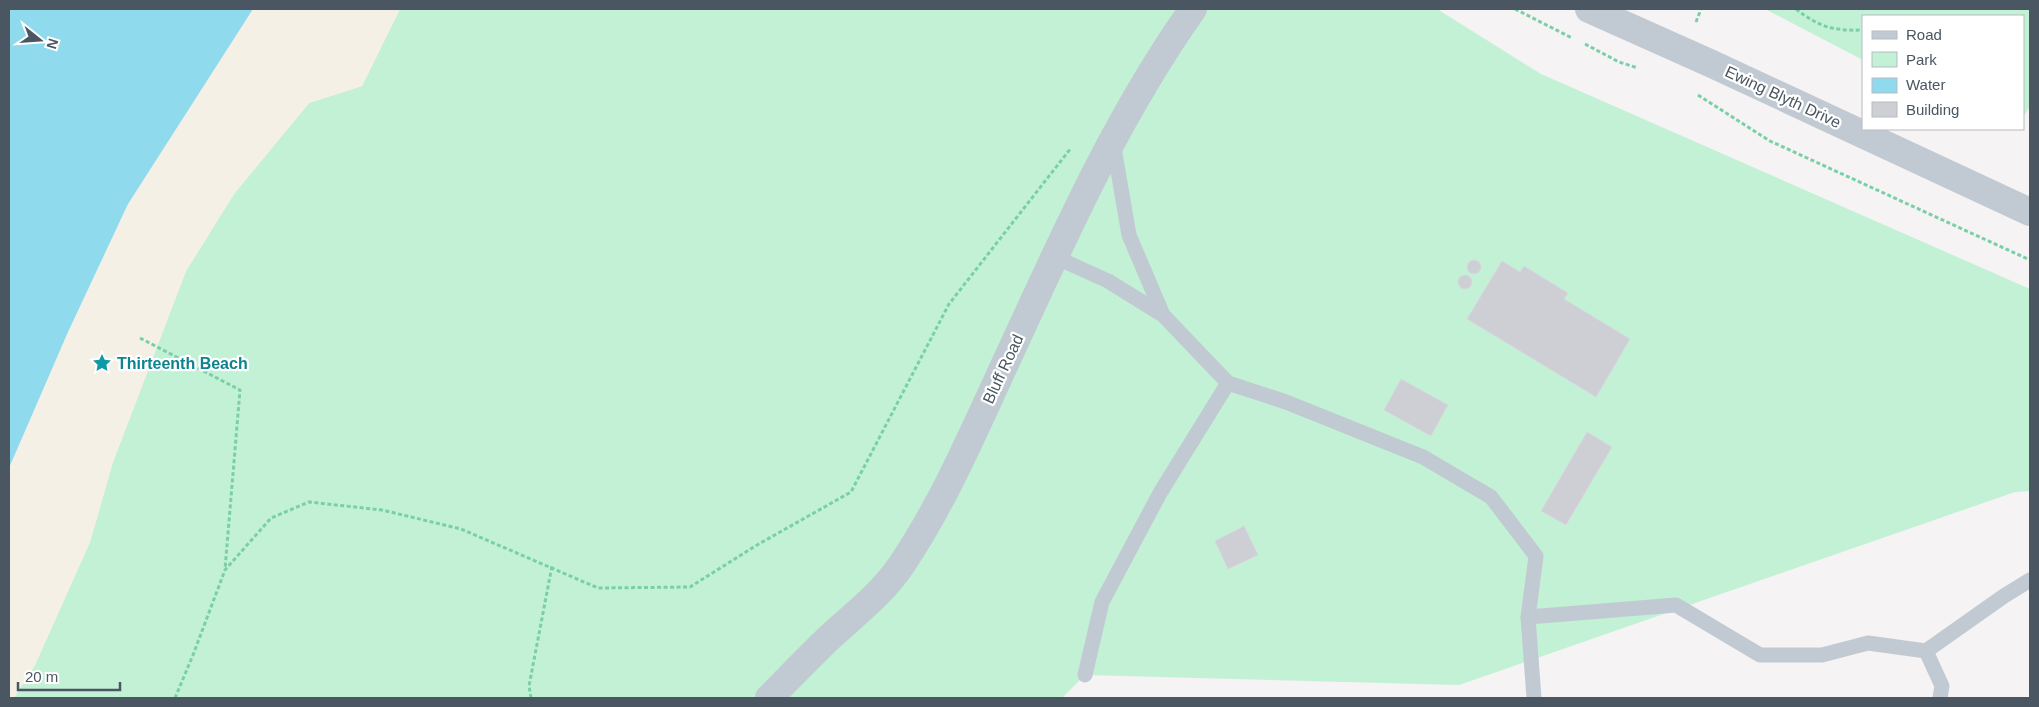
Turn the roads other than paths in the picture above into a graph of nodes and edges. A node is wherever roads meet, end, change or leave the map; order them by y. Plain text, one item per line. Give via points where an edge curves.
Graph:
1 (1193, 9) edge
2 (1589, 9) edge
3 (1113, 140) junction
4 (2030, 212) edge
5 (1055, 257) junction
6 (1163, 315) junction
7 (1228, 383) junction
8 (2030, 580) edge
9 (1528, 618) junction
10 (1926, 651) junction
11 (1085, 675) dead end
12 (769, 698) edge
13 (1534, 698) edge
14 (1940, 698) edge

1 - 3 street, Bluff Road via 1143,86
2 - 4 street, Ewing Blyth Drive
3 - 5 street, Bluff Road
3 - 6 lane via 1130,235
5 - 6 lane via 1108,282
5 - 12 street, Bluff Road via 955,472 901,566 870,601
6 - 7 lane
7 - 9 lane via 1286,402 1423,457 1491,497 1536,556
7 - 11 lane via 1160,493 1102,602
8 - 10 lane
9 - 10 lane via 1676,605 1760,655 1822,654 1868,643
9 - 13 lane
10 - 14 lane via 1942,686

